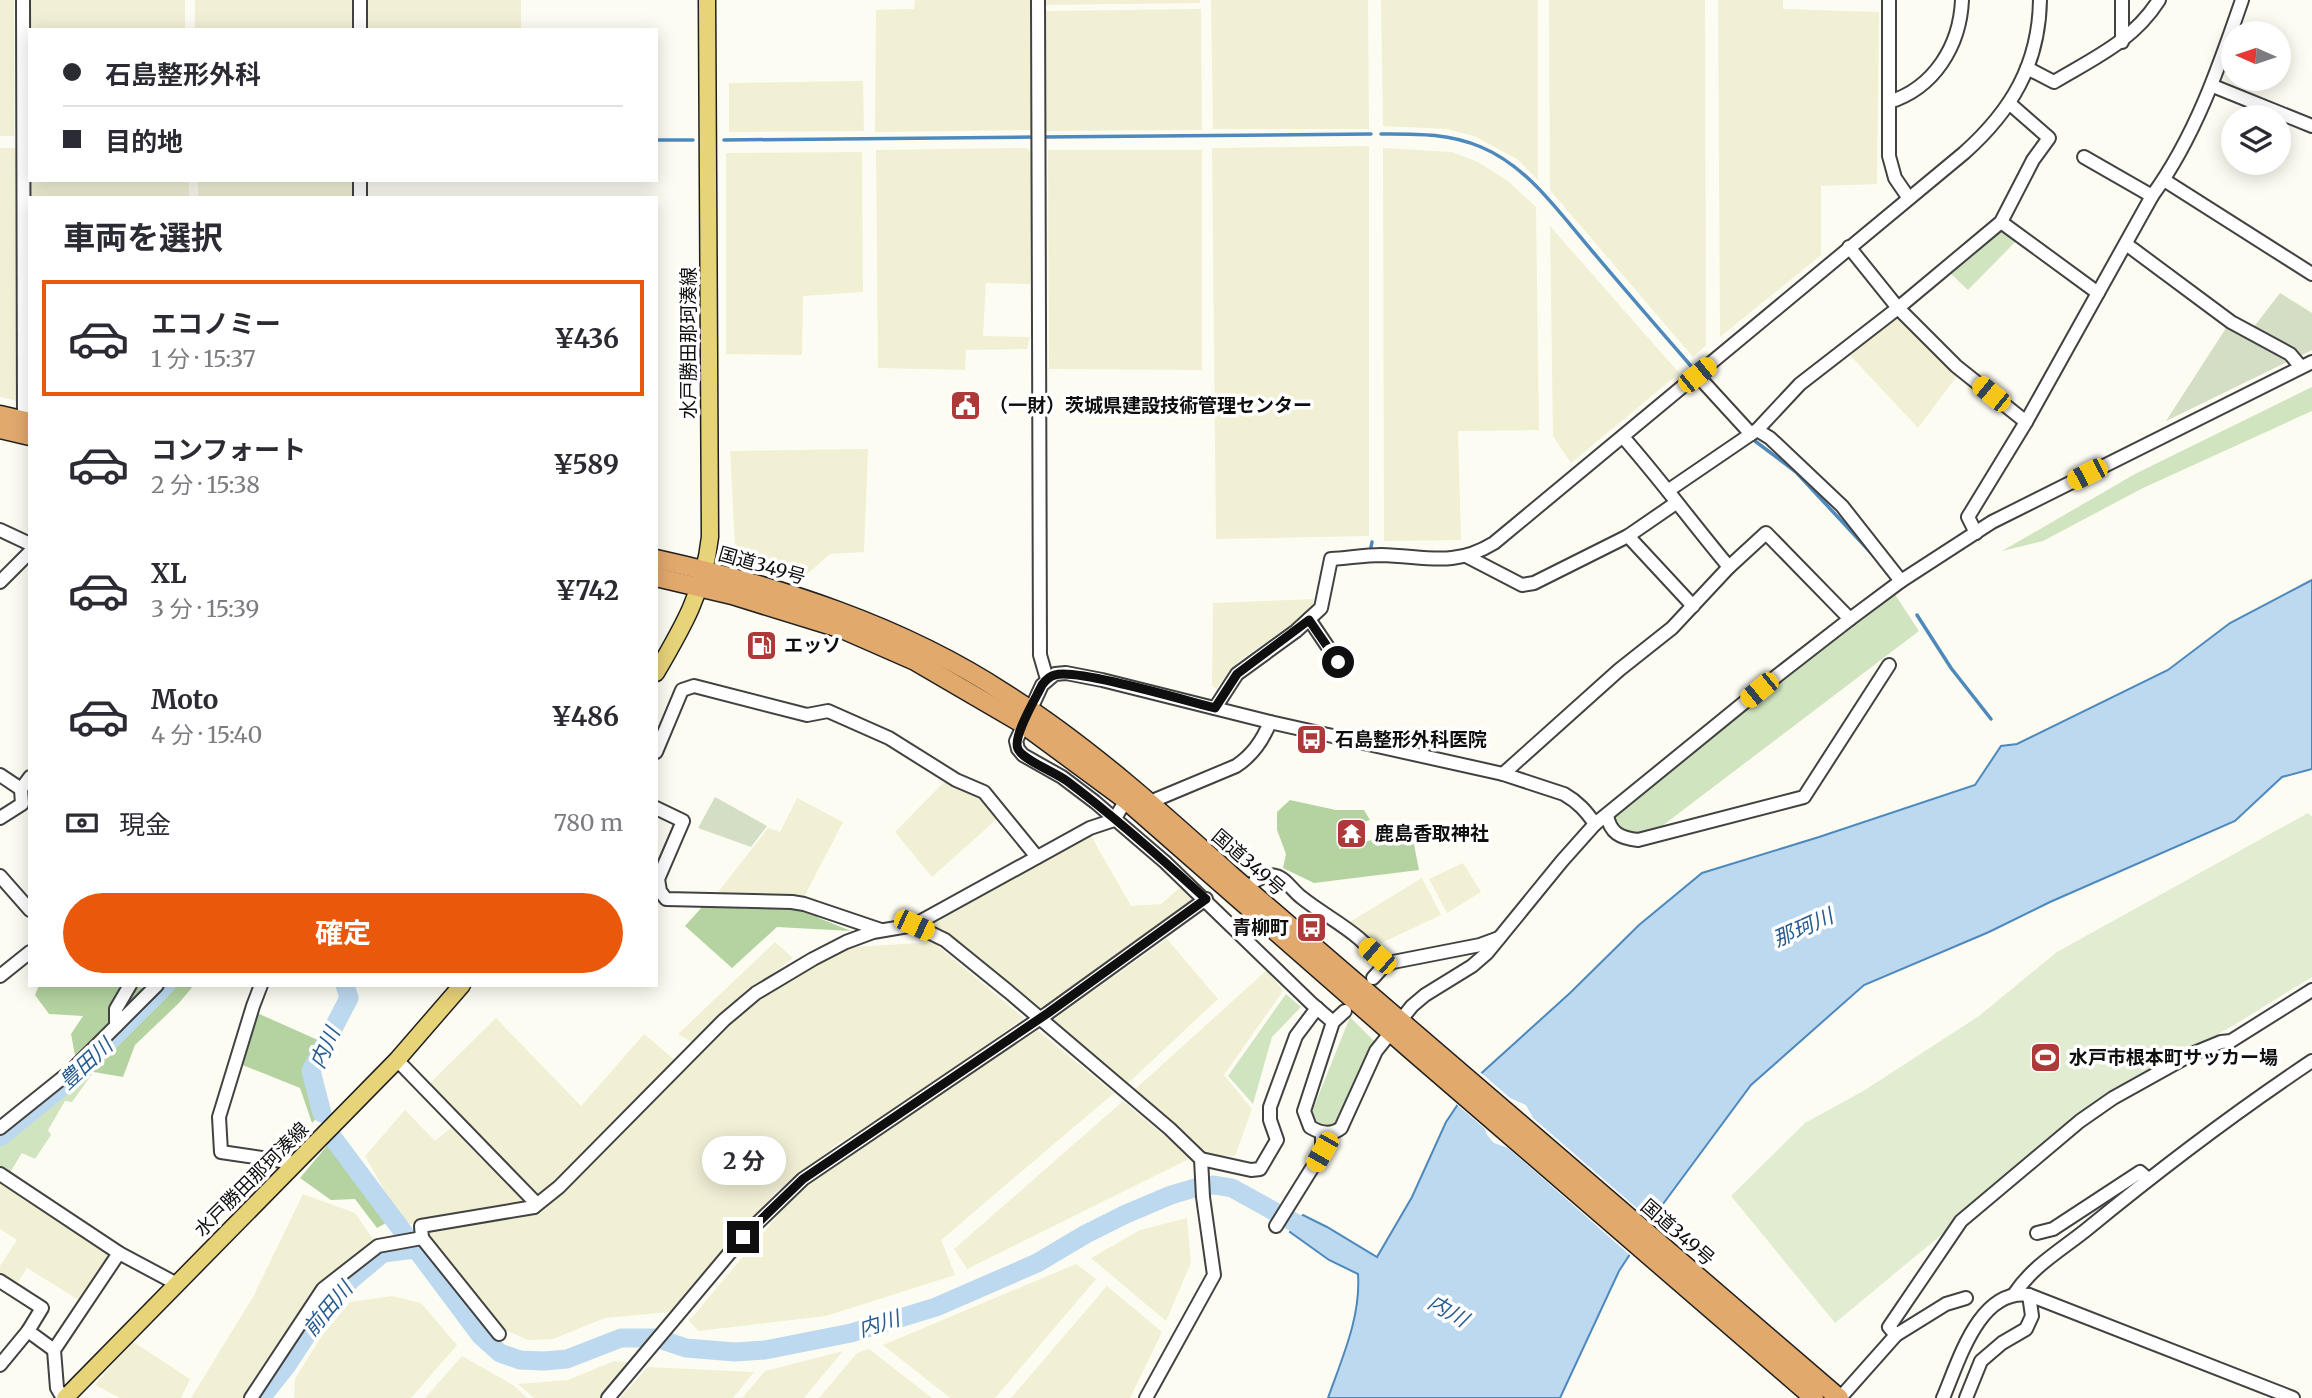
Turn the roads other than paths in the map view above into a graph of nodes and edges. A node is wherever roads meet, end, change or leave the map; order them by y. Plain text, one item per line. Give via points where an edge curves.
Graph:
1 (23, 0) edge
2 (360, 0) edge
3 (708, 0) edge
4 (1038, 0) edge
5 (1889, 0) edge
6 (1962, 0) edge
7 (2040, 0) edge
8 (2122, 0) edge
9 (2158, 0) edge
10 (2242, 0) edge
11 (360, 28) edge
12 (2122, 42) junction
13 (2028, 68) junction
14 (2213, 86) junction
15 (1889, 102) junction
16 (2009, 103) junction
17 (2312, 126) edge
18 (2084, 157) dead end
19 (2164, 180) junction
20 (2152, 196) junction
21 (1909, 197) junction
22 (2001, 222) junction
23 (2126, 244) junction
24 (1849, 247) junction
25 (2312, 274) edge
26 (2098, 293) junction
27 (1898, 308) junction
28 (2306, 365) edge
29 (1697, 375) junction
30 (0, 415) edge
31 (2026, 422) junction
32 (28, 426) edge
33 (0, 429) edge
34 (1754, 432) junction
35 (1623, 437) junction
36 (1669, 491) junction
37 (1676, 503) junction
38 (0, 530) edge
39 (1976, 533) junction
40 (1628, 536) junction
41 (28, 543) edge
42 (28, 554) edge
43 (1468, 557) junction
44 (658, 560) edge
45 (1729, 566) junction
46 (658, 577) edge
47 (703, 579) junction
48 (1901, 581) junction
49 (0, 582) edge
50 (1693, 606) junction
51 (1850, 619) junction
52 (1309, 620) junction
53 (664, 646) edge
54 (1338, 662) dead end
55 (1888, 665) dead end
56 (658, 666) edge
57 (1047, 679) junction
58 (1215, 708) junction
59 (1027, 717) junction
60 (1270, 722) junction
61 (658, 747) edge
62 (1503, 774) junction
63 (0, 775) edge
64 (28, 780) edge
65 (21, 789) junction
66 (1126, 800) junction
67 (1150, 802) junction
68 (658, 809) edge
69 (1607, 815) junction
70 (0, 818) edge
71 (1114, 820) junction
72 (1595, 824) junction
73 (1037, 858) junction
74 (1255, 881) dead end
75 (3, 884) edge
76 (1206, 899) junction
77 (28, 908) edge
78 (914, 925) junction
79 (885, 931) junction
80 (1499, 938) junction
81 (28, 954) edge
82 (1383, 967) junction
83 (0, 976) edge
84 (1373, 978) dead end
85 (129, 987) edge
86 (155, 987) edge
87 (260, 987) edge
88 (460, 987) edge
89 (2312, 990) edge
90 (1317, 1008) junction
91 (1345, 1011) dead end
92 (1040, 1018) junction
93 (1333, 1022) junction
94 (116, 1026) junction
95 (1397, 1027) junction
96 (1415, 1043) junction
97 (397, 1060) junction
98 (2312, 1060) edge
99 (0, 1128) edge
100 (1322, 1133) junction
101 (1201, 1159) junction
102 (296, 1163) junction
103 (0, 1174) edge
104 (2148, 1179) junction
105 (534, 1207) junction
106 (1276, 1226) dead end
107 (2037, 1233) dead end
108 (419, 1239) junction
109 (119, 1253) junction
110 (0, 1281) edge
111 (177, 1284) junction
112 (2015, 1293) junction
113 (2029, 1295) junction
114 (1966, 1298) dead end
115 (28, 1331) junction
116 (499, 1334) dead end
117 (1896, 1335) junction
118 (54, 1350) junction
119 (0, 1365) edge
120 (64, 1398) edge
121 (251, 1398) edge
122 (608, 1398) edge
123 (1146, 1398) edge
124 (1814, 1398) edge
125 (1839, 1398) edge
126 (1944, 1398) edge
127 (1966, 1398) edge
128 (2293, 1398) edge

1 - 32 street
2 - 11 street
3 - 47 main road, 水戸勝田那珂湊線 via 711,527
4 - 57 street via 1040,655
5 - 15 street
6 - 15 street via 1958,33 1940,67 1917,89
7 - 13 street
8 - 12 street
9 - 12 street
10 - 14 street
12 - 13 street via 2054,82
13 - 16 street
14 - 17 street
14 - 19 street
15 - 21 street via 1891,168
16 - 21 street via 1989,131
16 - 22 street via 2049,138 2032,160
18 - 20 street
19 - 20 street
19 - 25 street
20 - 23 street
21 - 24 street
22 - 26 street
22 - 27 street
23 - 26 street
23 - 28 street via 2231,322
24 - 27 street
24 - 29 street
26 - 31 street
27 - 31 street via 1956,366
27 - 34 street via 1800,384
28 - 39 street
29 - 34 street
29 - 35 street
30 - 32 highway
31 - 39 street via 1968,517
32 - 33 highway
34 - 36 street
34 - 48 street via 1770,438 1842,506
35 - 36 street
35 - 43 street via 1494,543
36 - 37 street
37 - 40 street
37 - 45 street
38 - 41 street
39 - 48 street
40 - 43 street via 1522,585
40 - 50 street
42 - 49 street
43 - 52 street via 1331,559 1321,608
44 - 47 highway, 国道349号
45 - 50 street
45 - 51 street via 1766,533
46 - 47 highway, 国道349号
47 - 53 main road, 水戸勝田那珂湊線 via 691,613
47 - 59 highway, 国道349号 via 882,645
48 - 51 street
50 - 62 street
51 - 69 street
52 - 54 street
52 - 58 street via 1237,674
53 - 56 main road, 水戸勝田那珂湊線
55 - 69 street via 1804,797 1638,840 1615,834
57 - 58 street via 1055,674 1079,675
57 - 59 street
58 - 60 street
59 - 66 highway, 国道349号
59 - 67 highway, 国道349号
59 - 71 street via 1016,741 1023,755 1062,777
60 - 62 street
60 - 67 street via 1249,758
61 - 73 street via 682,690 694,686 807,715 828,711 889,738 984,792
62 - 72 street via 1573,799
63 - 65 street
64 - 65 street
65 - 70 street via 22,804
66 - 71 street
66 - 95 highway, 国道349号
67 - 95 highway, 国道349号
68 - 79 street via 683,821 659,879 666,899 804,904
69 - 72 street
71 - 73 street
71 - 76 street
72 - 80 street
73 - 78 street
74 - 82 street via 1265,875 1278,876 1341,924
75 - 77 street
76 - 90 street
76 - 92 street
78 - 79 street
78 - 92 street via 944,940
79 - 105 street via 846,942 756,993
80 - 82 street
80 - 95 street via 1472,966 1418,1000
81 - 83 street
82 - 84 street
85 - 94 street via 116,1009
86 - 94 street
87 - 102 street via 219,1117 221,1152
88 - 97 main road, 水戸勝田那珂湊線
89 - 117 street via 2231,1041 2192,1054 2080,1121 1961,1221 1889,1327
90 - 93 street
90 - 101 street via 1296,1037 1270,1107 1277,1140 1260,1169
91 - 93 street
92 - 101 street
92 - 122 street via 803,1179 743,1237
93 - 100 street via 1304,1111 1310,1127
94 - 99 street via 71,1071
95 - 96 highway, 国道349号
95 - 100 street via 1376,1051 1341,1128
96 - 124 highway, 国道349号
96 - 125 highway, 国道349号
97 - 102 main road, 水戸勝田那珂湊線
97 - 105 street via 534,1201
98 - 104 street
100 - 106 street via 1322,1152
101 - 123 street via 1214,1275
102 - 111 main road, 水戸勝田那珂湊線
103 - 109 street
104 - 107 street via 2140,1172 2053,1229
104 - 112 street via 2033,1269
105 - 108 street via 421,1226
108 - 116 street
108 - 121 street via 378,1246 323,1289
109 - 111 street
109 - 118 street
110 - 115 street via 42,1308
111 - 120 main road, 水戸勝田那珂湊線
112 - 113 street
112 - 126 street via 1980,1318
113 - 127 street via 2032,1316 2026,1329 1981,1361
113 - 128 street
114 - 117 street via 1946,1304
115 - 118 street
115 - 119 street
117 - 125 street
118 - 120 street via 57,1388

